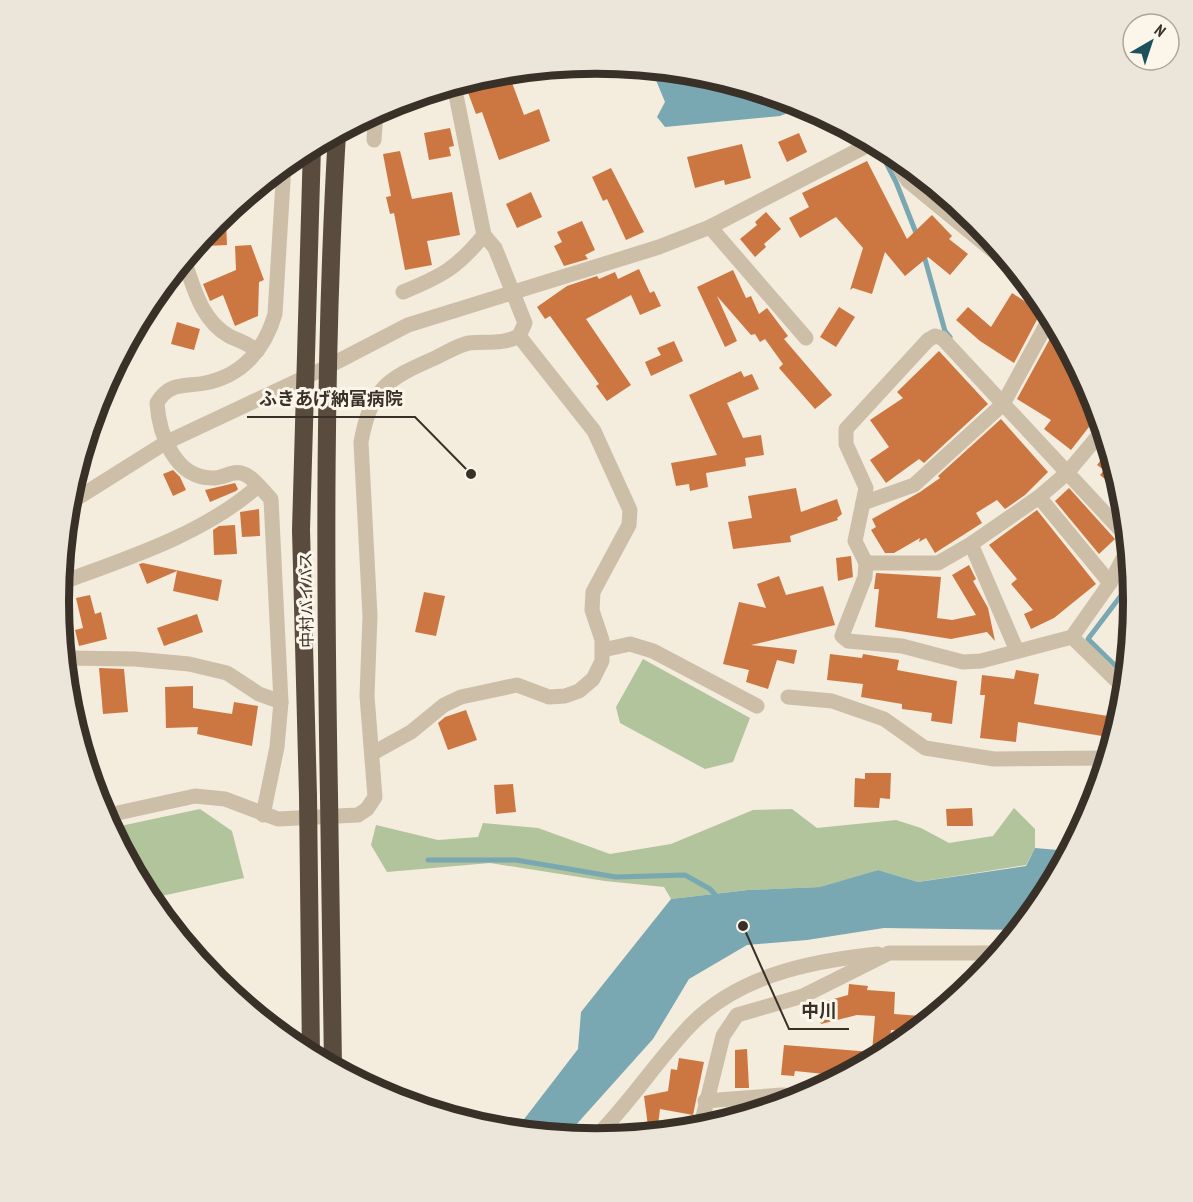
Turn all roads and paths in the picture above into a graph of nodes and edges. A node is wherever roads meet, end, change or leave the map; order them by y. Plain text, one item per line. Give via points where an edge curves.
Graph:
1 (455, 92) edge
2 (375, 123) edge
3 (374, 140) dead end
4 (336, 142) edge
5 (865, 147) edge
6 (312, 157) edge
7 (901, 170) edge
8 (283, 177) edge
9 (710, 227) junction
10 (484, 235) junction
11 (980, 240) edge
12 (187, 269) edge
13 (403, 292) dead end
14 (513, 292) junction
15 (1046, 326) edge
16 (519, 336) junction
17 (806, 338) dead end
18 (257, 351) junction
19 (327, 367) junction
20 (303, 376) junction
21 (1003, 404) junction
22 (1098, 437) edge
23 (165, 443) junction
24 (1067, 473) junction
25 (258, 486) junction
26 (79, 497) edge
27 (1039, 497) junction
28 (863, 503) junction
29 (1119, 529) edge
30 (971, 544) junction
31 (1122, 560) edge
32 (866, 562) junction
33 (70, 579) edge
34 (1110, 583) junction
35 (1072, 637) junction
36 (603, 650) junction
37 (1017, 651) junction
38 (73, 658) edge
39 (1117, 681) edge
40 (788, 697) dead end
41 (281, 702) junction
42 (757, 706) dead end
43 (373, 753) junction
44 (1100, 758) edge
45 (114, 814) edge
46 (262, 815) junction
47 (889, 953) junction
48 (989, 953) edge
49 (726, 998) junction
50 (737, 1015) junction
51 (311, 1045) edge
52 (333, 1058) edge
53 (780, 1095) edge
54 (705, 1101) junction
55 (702, 1117) edge
56 (603, 1128) edge

1 - 10 street
2 - 3 street
4 - 19 highway, 中村バイパス
5 - 9 street
6 - 20 highway, 中村バイパス
7 - 11 street via 908,181
8 - 18 street via 275,314 269,334
9 - 14 street via 659,247
9 - 17 street
10 - 13 street via 445,275
10 - 14 street via 495,248
12 - 18 street via 203,311 213,324
14 - 16 street via 525,323
14 - 19 street via 408,325
15 - 21 street
16 - 36 street via 594,431 630,510 629,525 593,592 592,610
16 - 43 street via 506,343 467,344 396,375 377,394 366,416 361,442
18 - 23 street via 243,367 227,375 208,382 177,385 163,393 157,403
19 - 20 street
19 - 52 highway, 中村バイパス, bridge via 325,533
20 - 23 street
20 - 51 highway, 中村バイパス, bridge via 301,530
21 - 24 street
21 - 28 street via 914,485
21 - 28 street via 942,338 928,340 846,429 846,444 866,488
22 - 24 street
23 - 25 street via 184,468 199,477 215,479 233,472 243,474
23 - 26 street
24 - 27 street
24 - 29 street
25 - 33 street via 232,509 172,539
25 - 41 street via 271,499
27 - 30 street
27 - 34 street
28 - 32 street via 855,541
30 - 32 street via 938,563
30 - 37 street
31 - 34 street
32 - 37 street via 865,578 842,636 848,641 902,646 963,662
34 - 35 street
35 - 37 street
35 - 39 street
36 - 42 street via 630,644 653,651
36 - 43 street via 593,679 579,691 549,697 517,685 461,697
38 - 41 street via 189,664 228,673 259,694
40 - 44 street via 832,701 884,719 925,748 994,759
41 - 46 street via 277,747
43 - 46 street via 375,797 358,815 278,819
45 - 46 street via 195,796 225,799
47 - 48 street
47 - 49 street via 827,959 761,979
47 - 50 street via 803,996
49 - 50 street
49 - 56 street via 687,1028
50 - 54 street via 723,1036
53 - 54 street
54 - 55 street

